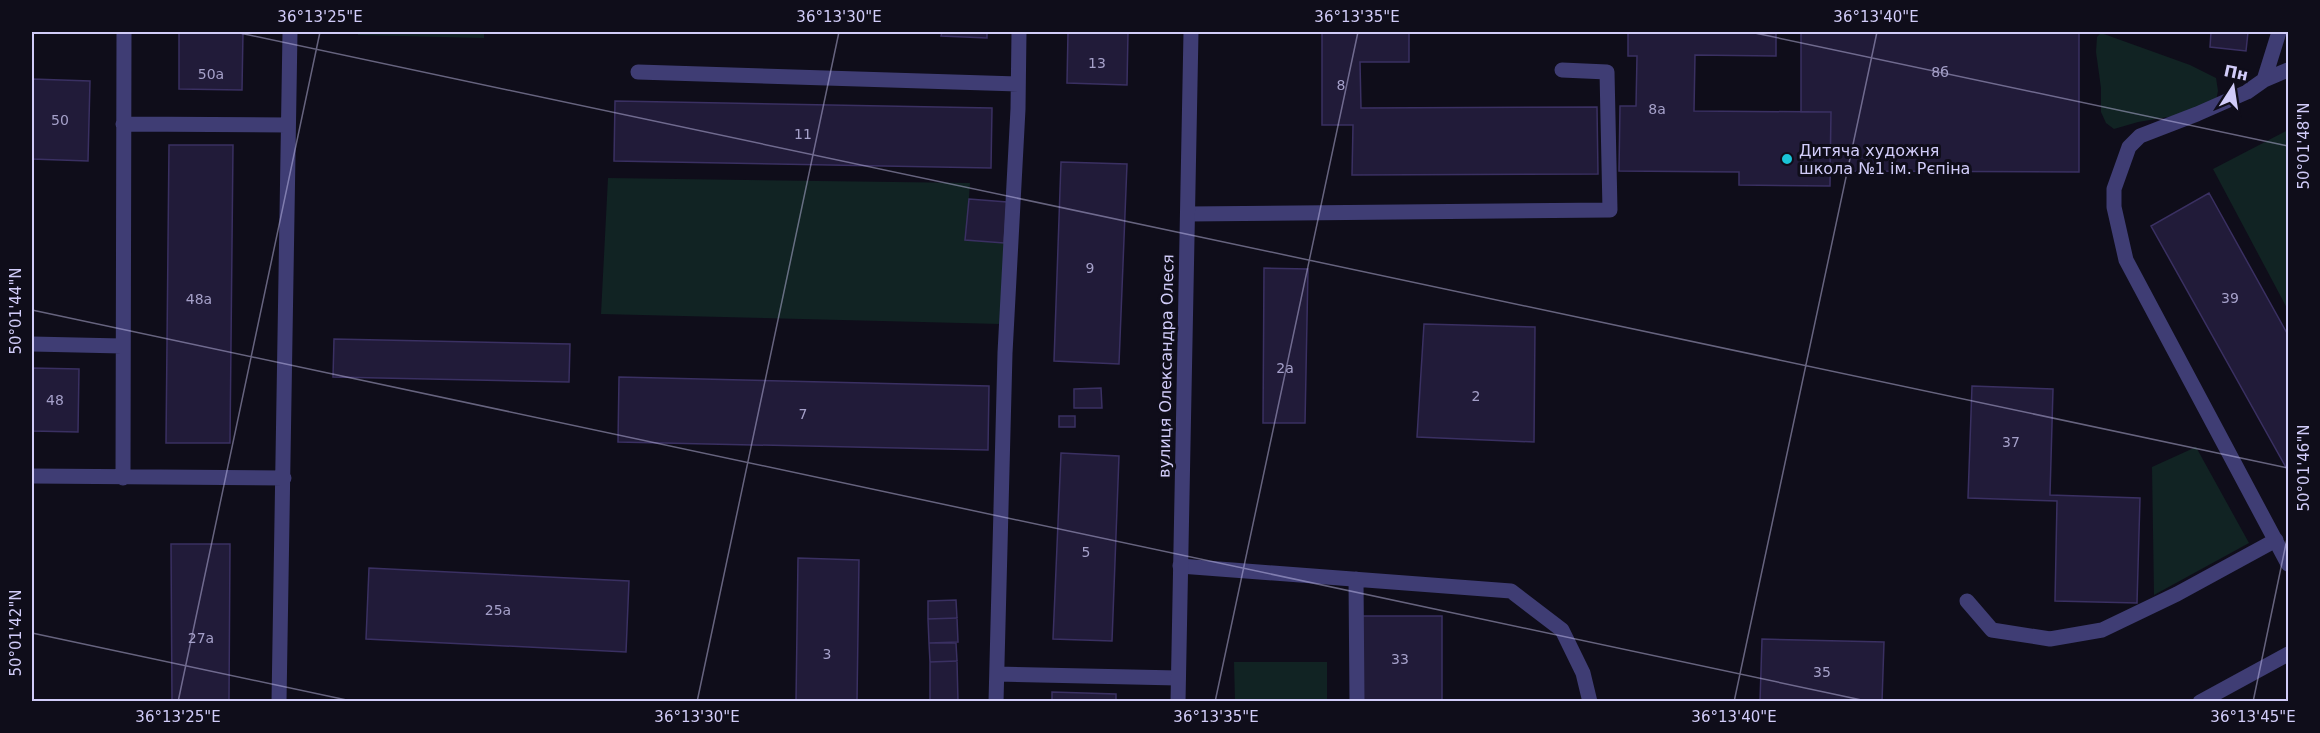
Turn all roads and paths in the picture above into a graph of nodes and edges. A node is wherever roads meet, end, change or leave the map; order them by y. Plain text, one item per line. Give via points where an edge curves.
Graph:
1 (124, 32) edge
2 (290, 32) edge
3 (1019, 32) edge
4 (1191, 32) edge
5 (2279, 32) edge
6 (1562, 70) dead end
7 (2289, 70) edge
8 (638, 72) dead end
9 (2264, 80) junction
10 (1018, 84) junction
11 (123, 124) junction
12 (288, 125) junction
13 (1188, 214) junction
14 (32, 344) edge
15 (122, 346) junction
16 (32, 476) edge
17 (123, 478) junction
18 (284, 478) junction
19 (2276, 540) junction
20 (2289, 564) edge
21 (1180, 566) junction
22 (1356, 579) junction
23 (1967, 600) dead end
24 (2289, 654) edge
25 (997, 674) junction
26 (1178, 678) junction
27 (279, 702) edge
28 (996, 702) edge
29 (1178, 702) edge
30 (1356, 702) edge
31 (1590, 702) edge
32 (2200, 702) edge

1 - 11 street
2 - 12 street
3 - 10 street
4 - 13 street, вулиця Олександра Олеся
5 - 9 street
6 - 13 street via 1606,72 1610,210
7 - 9 street
8 - 10 street
9 - 19 street via 2217,106 2139,136 2129,147 2118,172 2114,207 2126,260
10 - 25 street via 1005,353
11 - 12 street
11 - 15 street
12 - 18 street
13 - 21 street, вулиця Олександра Олеся
14 - 15 street
15 - 17 street
16 - 17 street
17 - 18 street
18 - 27 street
19 - 20 street
19 - 23 street via 2102,630 2050,639 1992,630
21 - 22 street
21 - 26 street, вулиця Олександра Олеся
22 - 30 street
22 - 31 street via 1511,591 1562,630 1583,673
24 - 32 street
25 - 26 street
25 - 28 street
26 - 29 street, вулиця Олександра Олеся

